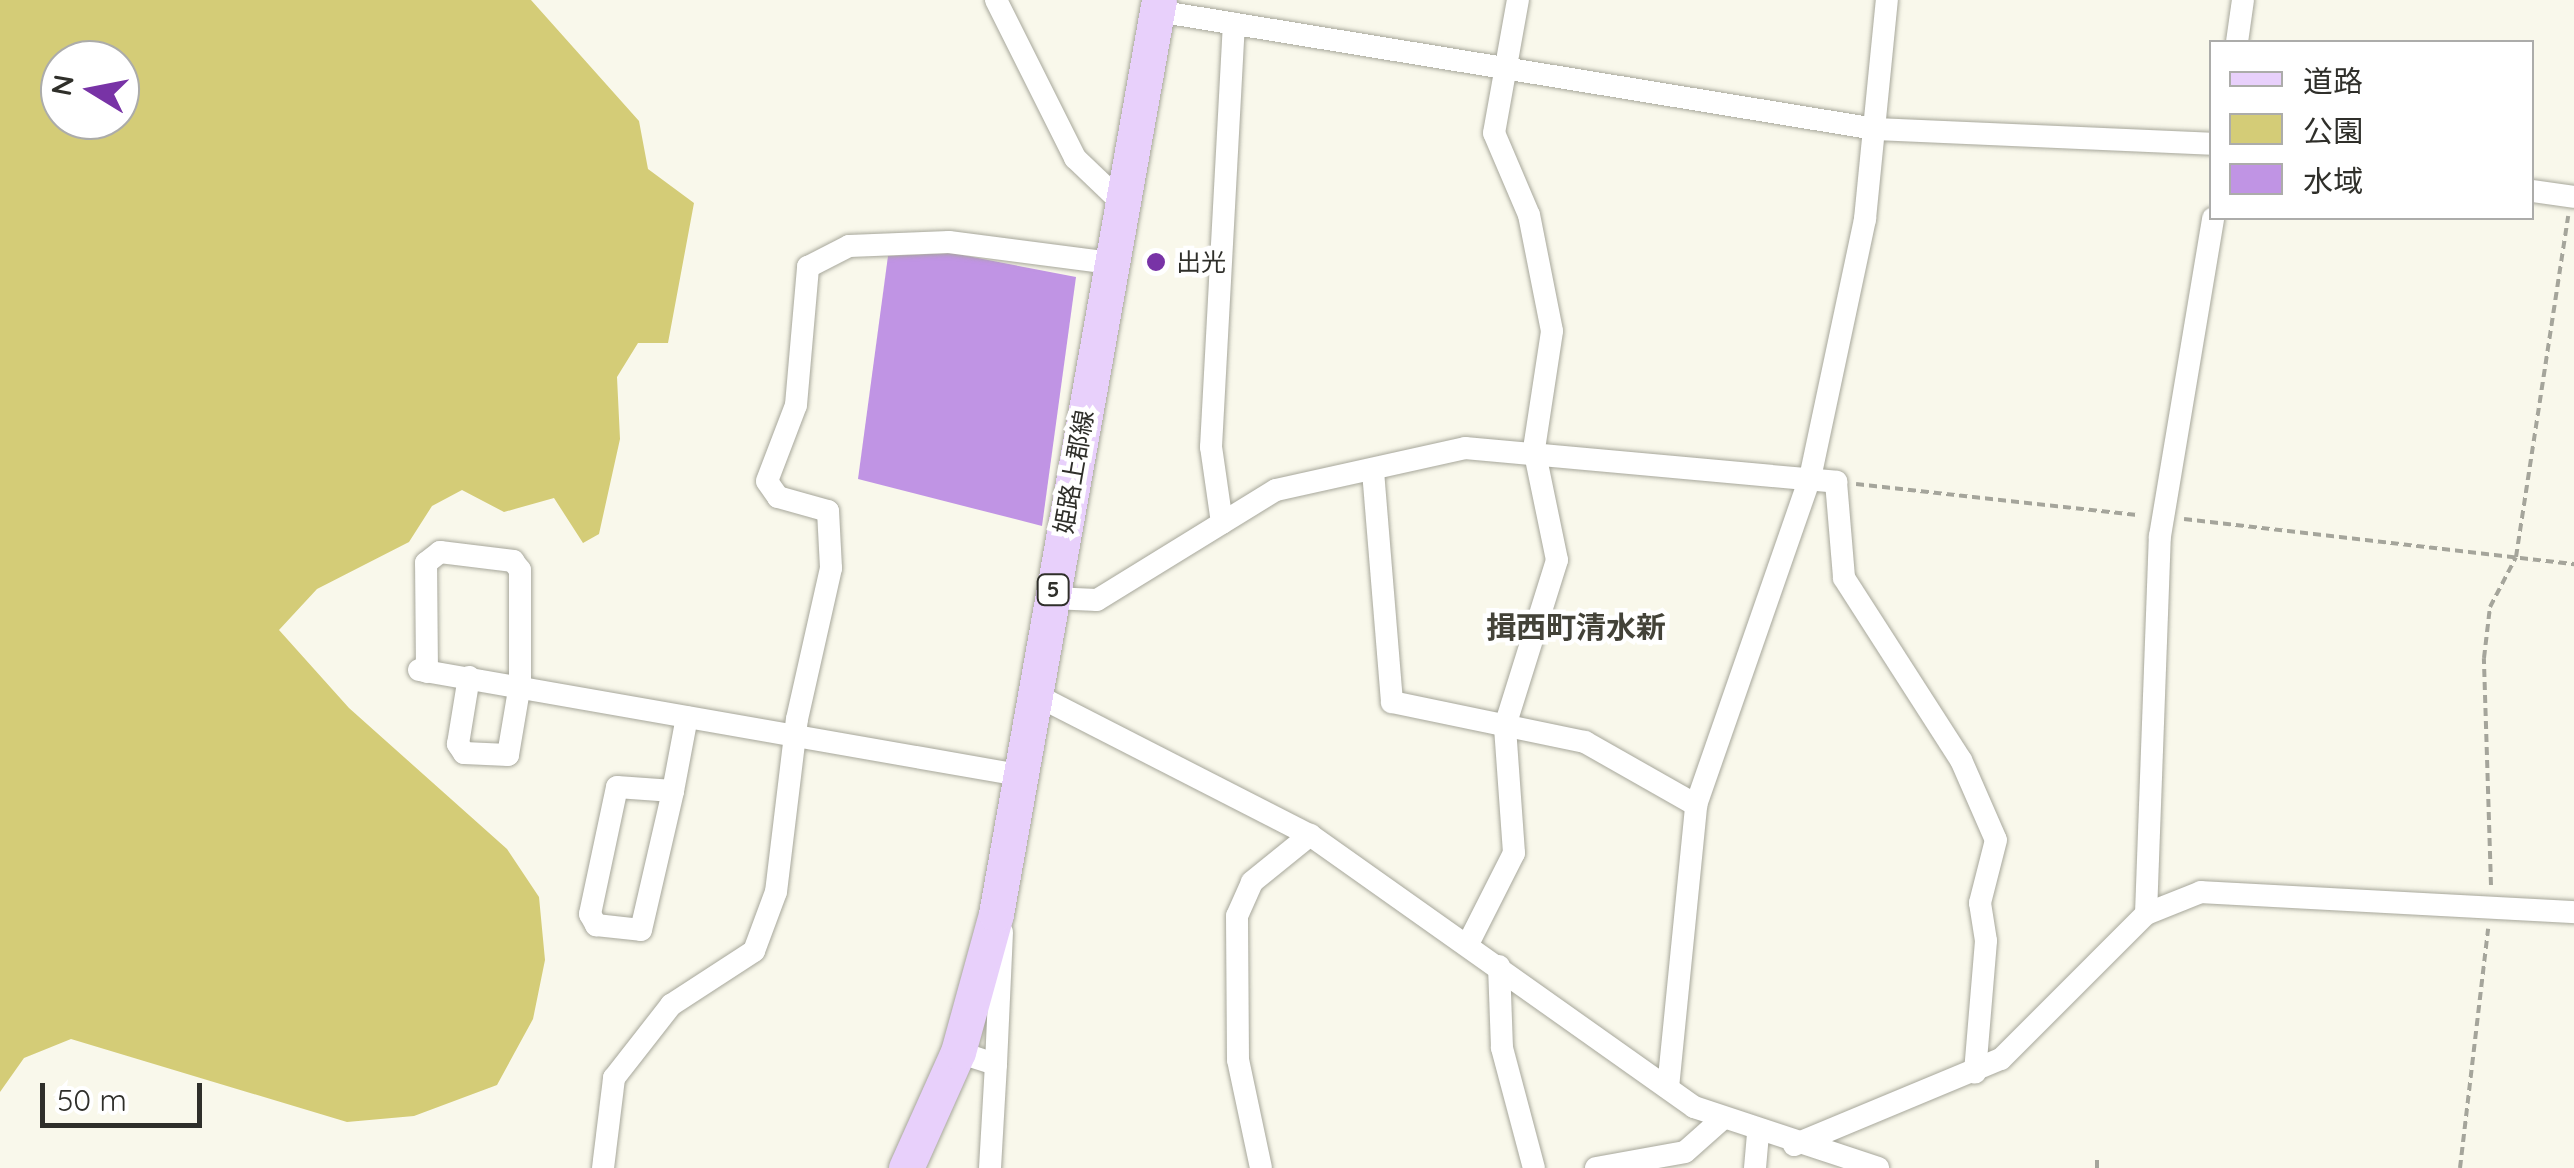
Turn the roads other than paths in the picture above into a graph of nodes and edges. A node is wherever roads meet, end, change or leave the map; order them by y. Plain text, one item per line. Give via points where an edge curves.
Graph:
1 (996, 0) edge
2 (1518, 0) edge
3 (1887, 0) edge
4 (2243, 0) edge
5 (1158, 6) edge
6 (1234, 24) junction
7 (2237, 40) edge
8 (1505, 68) junction
9 (1874, 129) junction
10 (2209, 144) edge
11 (2534, 191) edge
12 (2572, 197) edge
13 (1121, 202) junction
14 (2213, 220) edge
15 (1111, 263) junction
16 (1534, 449) junction
17 (1373, 471) junction
18 (1810, 478) junction
19 (1222, 524) junction
20 (1052, 598) junction
21 (469, 677) junction
22 (520, 684) junction
23 (1034, 694) junction
24 (686, 717) junction
25 (1505, 726) junction
26 (796, 738) junction
27 (1019, 776) junction
28 (673, 791) junction
29 (1696, 805) junction
30 (1310, 835) junction
31 (2574, 912) edge
32 (996, 914) junction
33 (2146, 914) junction
34 (1468, 944) junction
35 (1499, 966) junction
36 (958, 1052) junction
37 (996, 1064) junction
38 (1975, 1073) junction
39 (1668, 1088) junction
40 (1720, 1121) junction
41 (1758, 1134) junction
42 (1794, 1144) junction
43 (602, 1168) edge
44 (906, 1168) edge
45 (990, 1168) edge
46 (1261, 1168) edge
47 (1534, 1168) edge
48 (1596, 1168) edge
49 (1755, 1168) edge
50 (1878, 1168) edge

1 - 13 street via 1075,158
2 - 8 street
3 - 9 street
4 - 7 street
5 - 6 street
5 - 13 main road, 姫路上郡線 / 5
6 - 8 street
6 - 19 street via 1211,447
8 - 9 street
8 - 16 street via 1494,133 1530,215 1552,331
9 - 10 street
9 - 18 street via 1865,219
11 - 12 street
13 - 15 main road, 姫路上郡線 / 5
14 - 33 street via 2165,518
15 - 20 main road, 姫路上郡線 / 5
15 - 26 street via 949,242 850,246 808,266 796,404 767,481 778,497 820,506 832,524
16 - 17 street via 1465,448
16 - 18 street
16 - 25 street via 1557,560
17 - 19 street via 1276,490
17 - 25 street via 1392,702
18 - 29 street
18 - 38 street via 1836,482 1844,578 1961,760 1996,840 1980,903 1986,941
19 - 20 street via 1097,600
20 - 23 main road, 姫路上郡線 / 5
21 - 22 street
21 - 22 street via 458,744 500,758 508,755
21 - 22 street via 423,671 426,563 440,552 512,561 520,570
22 - 24 street
23 - 27 main road, 姫路上郡線 / 5
23 - 30 street
24 - 26 street
24 - 28 street
25 - 29 street via 1629,760
25 - 34 street via 1514,853
26 - 27 street
26 - 43 street via 776,892 754,952 687,993 639,1040 603,1111
27 - 32 main road, 姫路上郡線 / 5
28 - 28 street via 617,788 590,914 596,925 641,930
29 - 39 street
30 - 34 street
30 - 46 street via 1252,882 1237,916 1238,1060
31 - 33 street via 2201,892
32 - 36 main road, 姫路上郡線 / 5
32 - 37 street
33 - 38 street via 2001,1060
34 - 35 street
35 - 39 street
35 - 47 street via 1502,1048
36 - 37 street
36 - 44 main road, 姫路上郡線 / 5
37 - 45 street
38 - 42 street
39 - 40 street
40 - 41 street
40 - 48 street via 1685,1152
41 - 42 street
41 - 49 street
42 - 50 street

